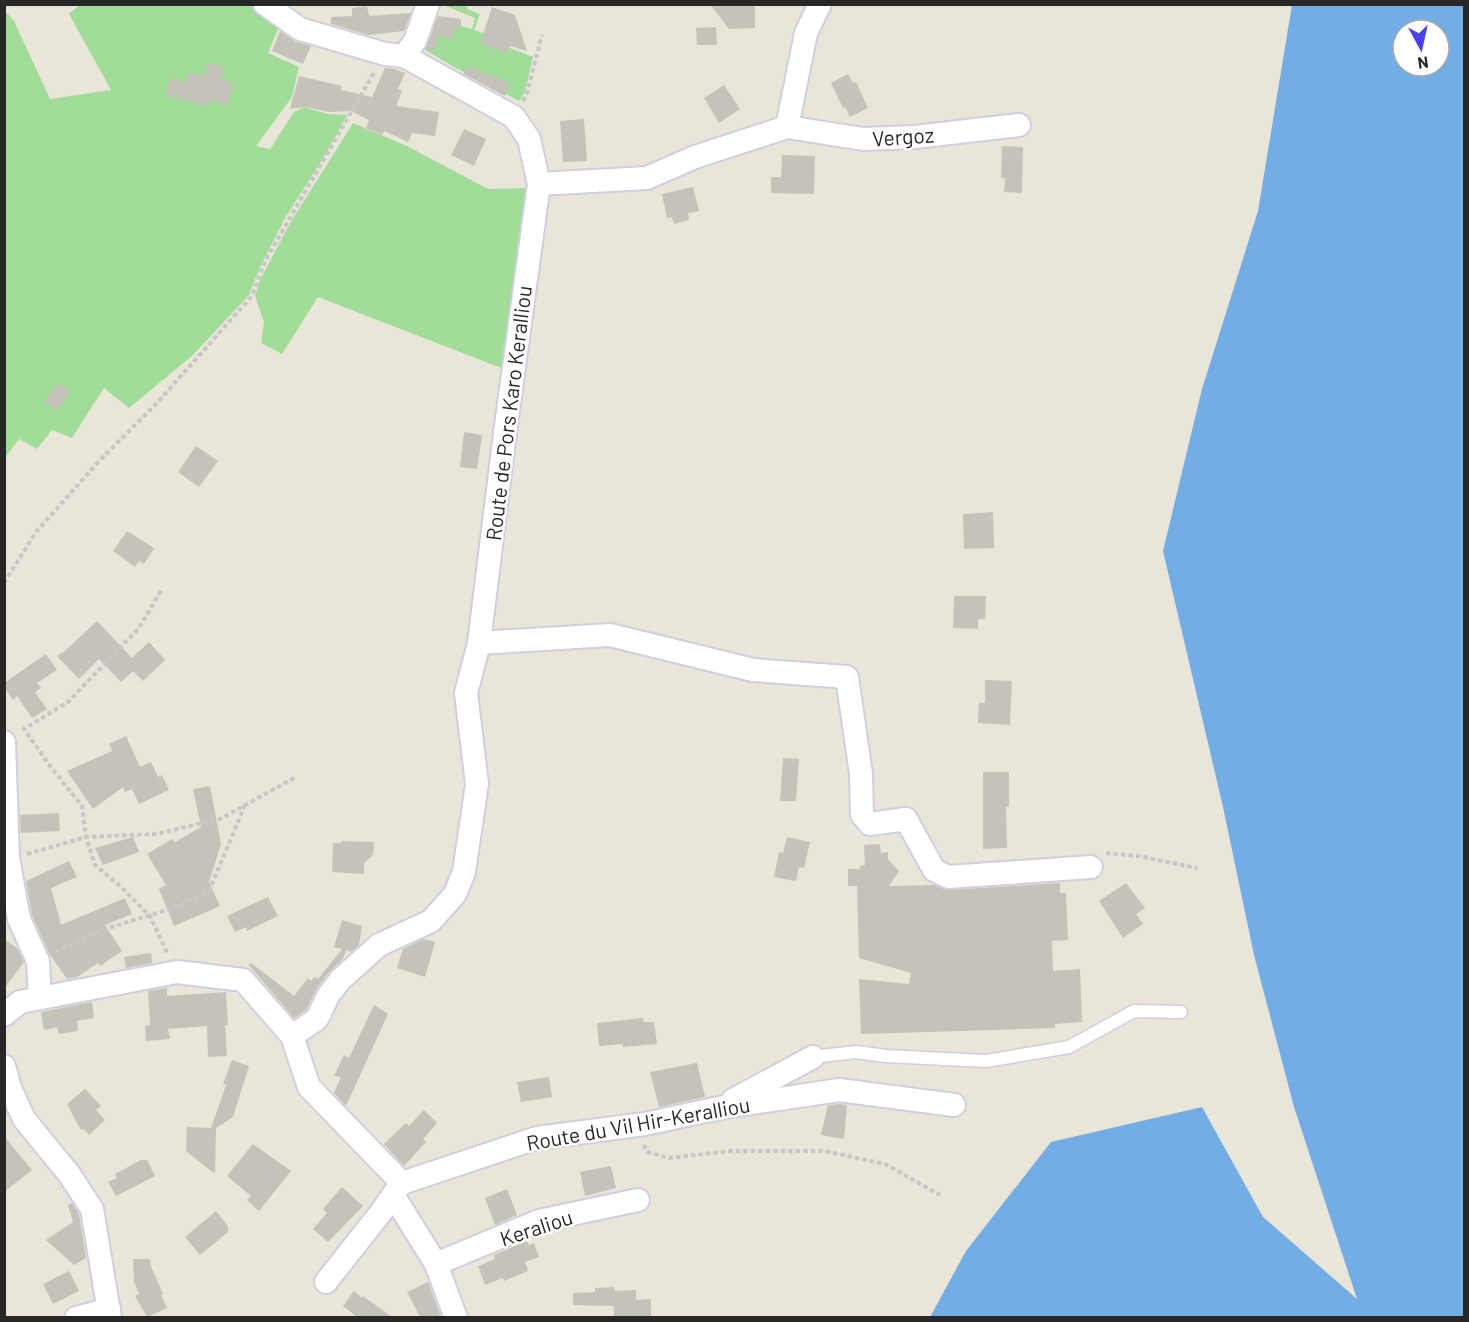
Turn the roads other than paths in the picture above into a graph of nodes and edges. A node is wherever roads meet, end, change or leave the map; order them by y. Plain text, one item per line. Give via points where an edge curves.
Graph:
1 (265, 4) edge
2 (428, 4) edge
3 (820, 4) edge
4 (394, 55) junction
5 (1019, 125) dead end
6 (787, 127) junction
7 (539, 184) junction
8 (479, 643) junction
9 (4, 742) edge
10 (1091, 867) dead end
11 (40, 998) junction
12 (1181, 1012) dead end
13 (4, 1015) edge
14 (292, 1036) junction
15 (813, 1057) joint
16 (4, 1066) edge
17 (954, 1105) dead end
18 (719, 1108) junction
19 (397, 1189) junction
20 (638, 1200) dead end
21 (436, 1264) junction
22 (326, 1282) dead end
23 (110, 1313) edge
24 (76, 1317) edge
25 (456, 1317) edge

1 - 4 street via 300,29
2 - 4 street via 415,41
3 - 6 street via 806,33
4 - 7 street via 513,117 529,140
5 - 6 street, Vergoz via 863,139
6 - 7 street via 695,157 648,178
7 - 8 street, Route de Pors Karo Keralliou
8 - 10 street via 610,635 753,670 847,677 861,774 862,815 870,824 906,819 934,870 948,877
8 - 14 street, Route de Pors Karo Keralliou via 465,693 477,784 464,872 455,894 431,921 379,945 340,980 317,1019
9 - 11 street via 8,858 20,919 38,960
11 - 13 street via 21,1002
11 - 14 street via 177,972 243,980
12 - 15 lane via 1134,1011 1069,1047 986,1061 856,1052
14 - 19 street via 309,1087
15 - 18 street
16 - 23 street via 24,1119 69,1173 92,1209
17 - 18 street, Route du Vil Hir-Keralliou via 839,1090
18 - 19 street, Route du Vil Hir-Keralliou via 645,1124 537,1138
19 - 21 street
19 - 22 street
20 - 21 street, Keraliou via 539,1221
21 - 25 street
23 - 24 street

